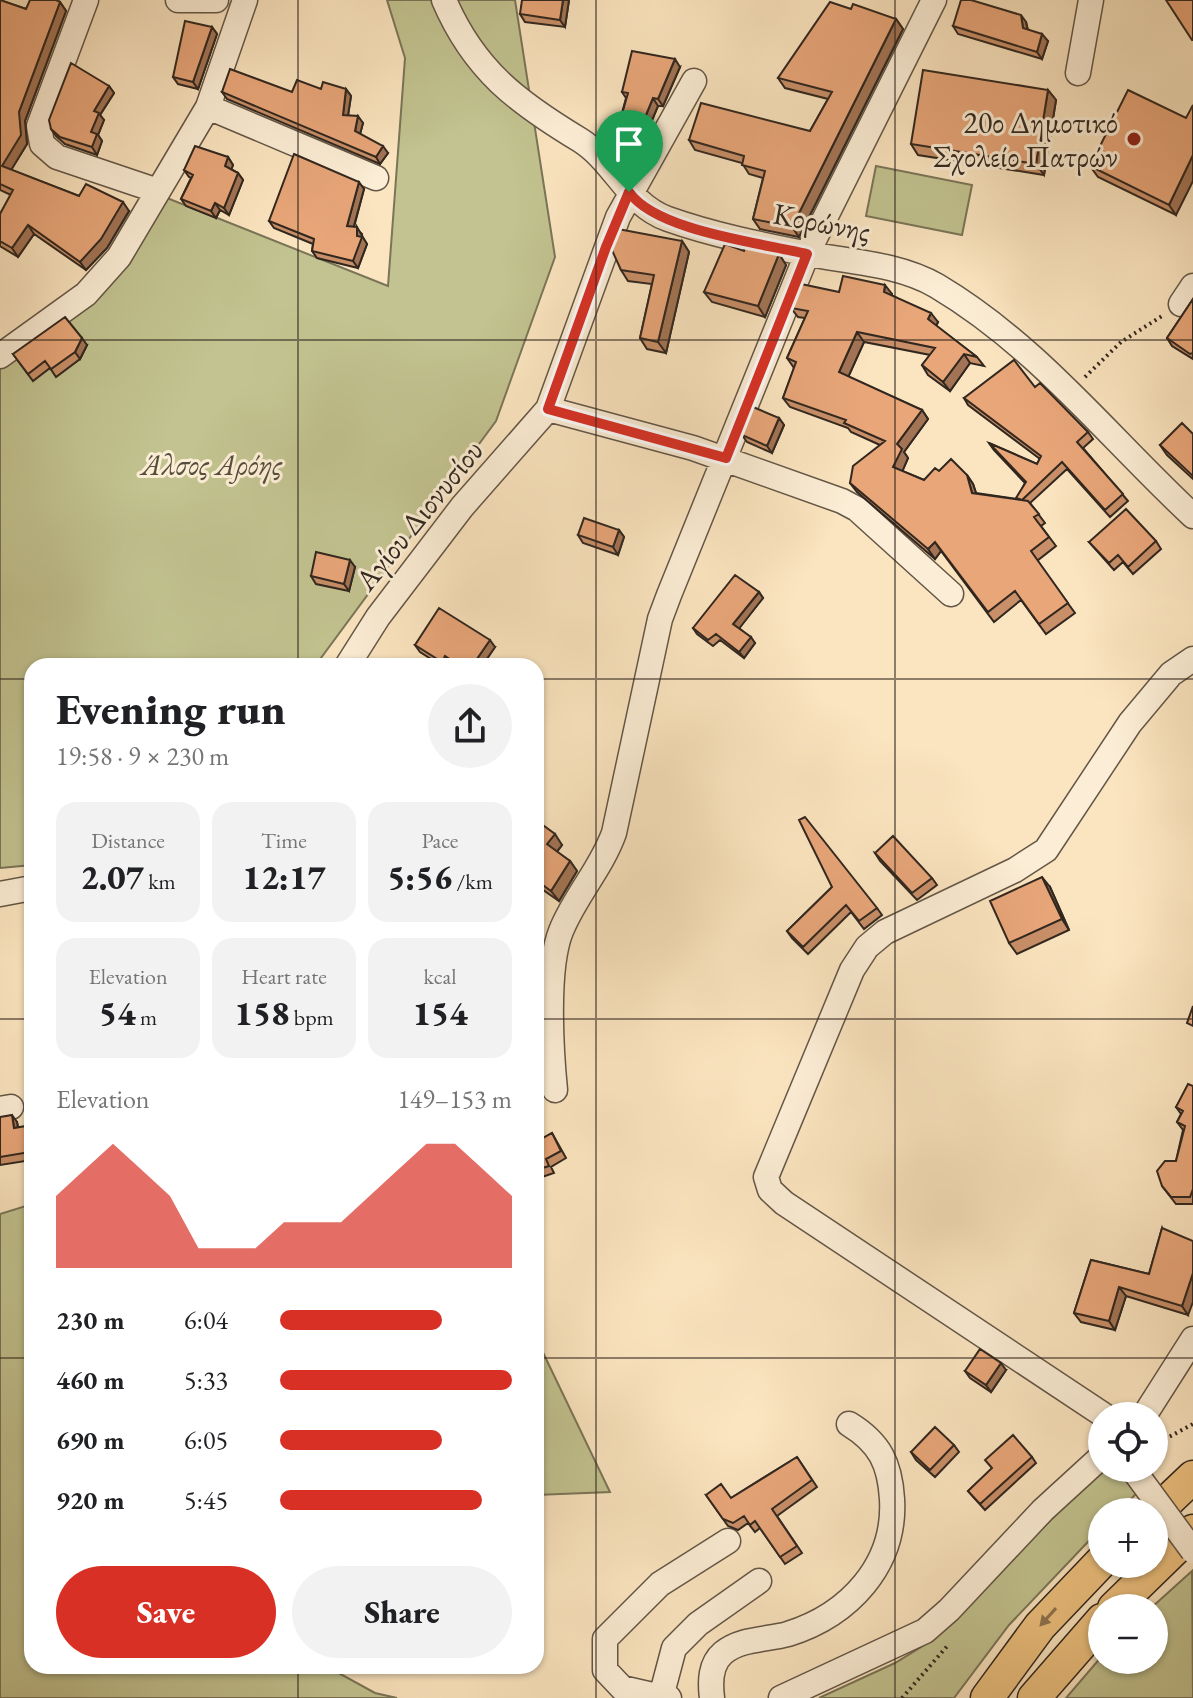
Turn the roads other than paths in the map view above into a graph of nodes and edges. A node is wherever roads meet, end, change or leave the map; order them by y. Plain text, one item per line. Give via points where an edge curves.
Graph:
1 (86, 0) edge
2 (178, 0) edge
3 (216, 0) edge
4 (245, 0) edge
5 (444, 0) edge
6 (934, 0) edge
7 (1091, 0) edge
8 (1078, 73) dead end
9 (694, 81) dead end
10 (208, 107) junction
11 (376, 178) dead end
12 (158, 191) junction
13 (629, 192) junction
14 (807, 254) junction
15 (0, 356) edge
16 (548, 409) junction
17 (726, 458) junction
18 (1193, 516) edge
19 (951, 594) dead end
20 (352, 658) edge
21 (1193, 659) edge
22 (24, 890) edge
23 (0, 894) edge
24 (555, 1090) dead end
25 (1193, 1339) edge
26 (1153, 1402) edge
27 (1088, 1405) edge
28 (849, 1424) dead end
29 (1088, 1469) edge
30 (1193, 1477) edge
31 (1142, 1482) edge
32 (1168, 1501) edge
33 (1193, 1531) edge
34 (728, 1541) dead end
35 (1193, 1551) edge
36 (1088, 1576) edge
37 (759, 1581) dead end
38 (1128, 1594) edge
39 (1088, 1636) edge
40 (661, 1697) edge
41 (669, 1698) edge
42 (712, 1698) edge
43 (781, 1698) edge
44 (987, 1698) edge
45 (1034, 1698) edge

1 - 12 street via 39,126 42,144 57,157
2 - 3 street
4 - 10 street
5 - 13 street, Κορώνης via 465,42 505,88 537,116 590,147
6 - 14 street
7 - 8 street
9 - 13 street
10 - 11 street
10 - 12 street
12 - 15 street via 103,277
13 - 14 street, Κορώνης via 640,205 668,219
13 - 16 street
14 - 17 street
14 - 18 street, Κορώνης via 875,265 936,286 1023,347
16 - 17 street
16 - 20 street, Αγίου Διονυσίου via 462,507
17 - 19 street via 857,509
17 - 24 street via 660,619 614,833 557,942 552,1014
21 - 27 street via 1171,674 1130,723 1046,850 893,927 867,947 852,970 766,1177 770,1190 784,1203
22 - 23 street
25 - 26 street
28 - 42 street via 879,1448 890,1475 893,1519 884,1557 856,1593 822,1620 722,1653 711,1678
29 - 43 street via 925,1631
30 - 32 main road
31 - 35 street, bridge
33 - 38 main road
34 - 40 street via 660,1584 605,1639 605,1670 622,1688
36 -> 44 main road via 1040,1626
37 - 40 street via 674,1648
39 - 45 main road
40 - 41 street

